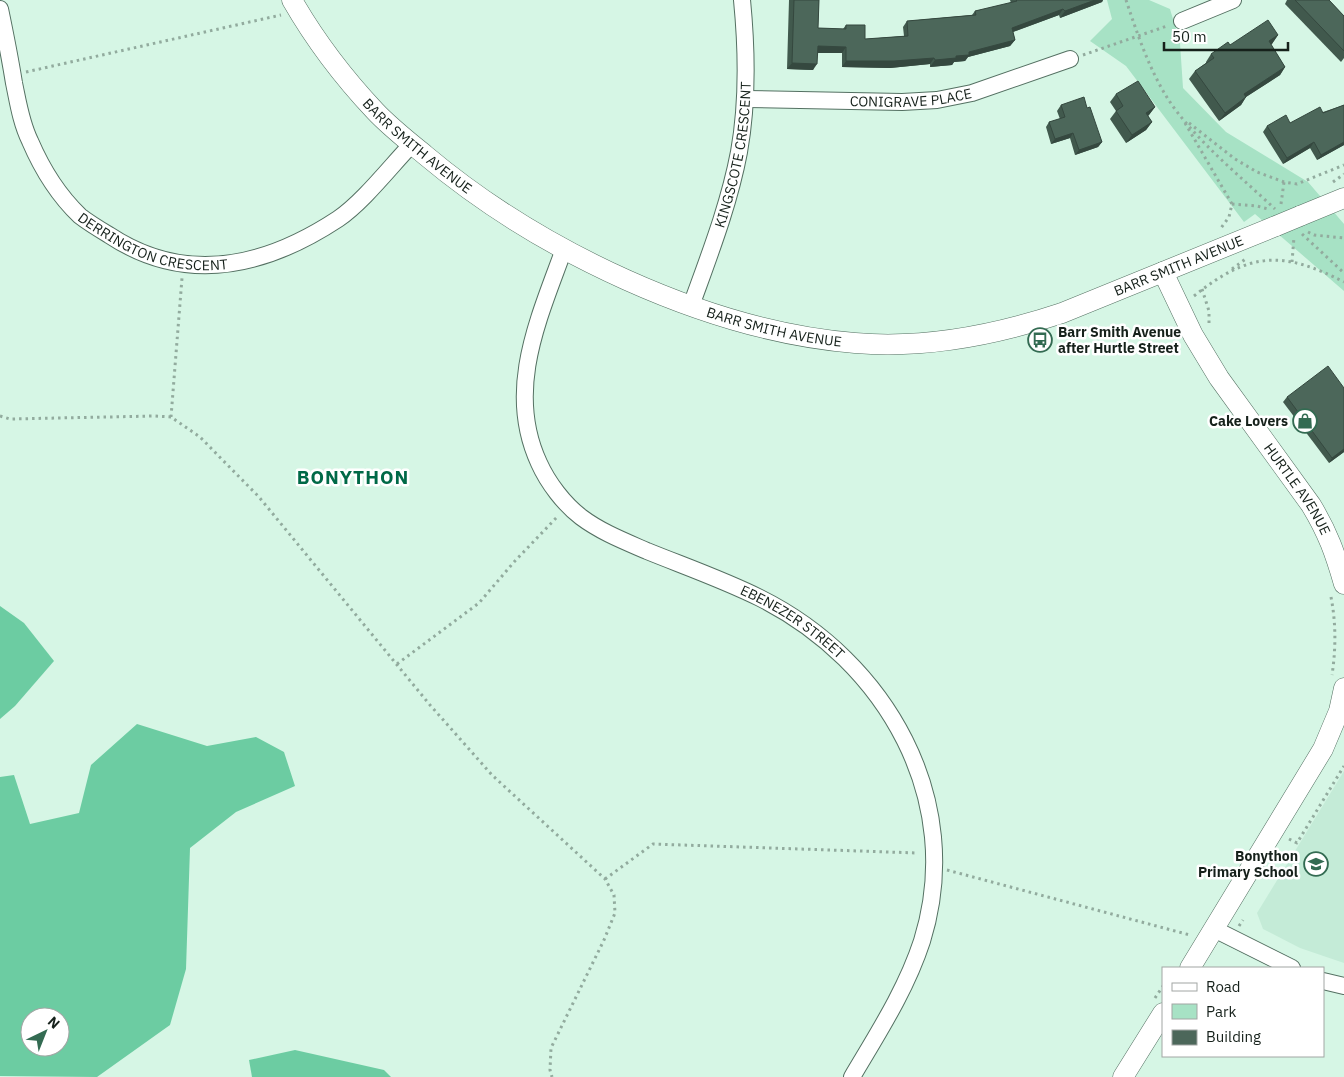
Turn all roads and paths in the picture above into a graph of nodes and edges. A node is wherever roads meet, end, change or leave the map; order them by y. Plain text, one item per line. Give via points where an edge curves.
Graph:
1 (742, 0) edge
2 (1126, 0) edge
3 (1233, 0) edge
4 (294, 4) edge
5 (0, 9) edge
6 (1182, 21) joint
7 (1138, 36) junction
8 (1070, 59) joint
9 (25, 81) dead end
10 (746, 99) junction
11 (1182, 117) junction
12 (412, 144) junction
13 (1344, 165) edge
14 (1344, 198) edge
15 (1276, 218) junction
16 (1300, 224) junction
17 (1226, 231) dead end
18 (564, 249) junction
19 (183, 264) junction
20 (1163, 272) junction
21 (1344, 273) edge
22 (1344, 282) edge
23 (1190, 299) dead end
24 (691, 306) junction
25 (0, 416) edge
26 (171, 417) junction
27 (568, 504) junction
28 (1338, 589) edge
29 (397, 664) junction
30 (1338, 684) edge
31 (1344, 766) edge
32 (1282, 846) dead end
33 (934, 854) junction
34 (944, 869) dead end
35 (605, 879) junction
36 (1243, 915) dead end
37 (1244, 925) dead end
38 (1214, 929) junction
39 (1194, 936) dead end
40 (1191, 967) edge
41 (1290, 967) edge
42 (1324, 981) edge
43 (1344, 986) edge
44 (1162, 1015) edge
45 (552, 1077) edge
46 (852, 1077) edge
47 (1123, 1077) edge

1 - 10 street, KINGSCOTE CRESCENT
2 - 7 path
3 - 6 street
4 - 9 path via 283,14 24,72
4 - 12 street, BARR SMITH AVENUE via 336,67 376,112
5 - 19 street, DERRINGTON CRESCENT via 28,139 53,184 82,217 118,241 143,254
6 - 7 path
7 - 8 path
7 - 11 path via 1168,99
8 - 10 street, CONIGRAVE PLACE via 972,93 937,100
10 - 24 street, KINGSCOTE CRESCENT via 734,178
11 - 13 path via 1235,159 1284,182 1297,184
11 - 15 path
11 - 17 path via 1232,204 1229,217 1218,234
12 - 18 street, BARR SMITH AVENUE via 484,201
12 - 19 street, DERRINGTON CRESCENT via 352,208 295,245 233,264
14 - 16 street, BARR SMITH AVENUE
15 - 16 street, BARR SMITH AVENUE, bridge
15 - 20 street, BARR SMITH AVENUE
16 - 21 path
18 - 24 street, BARR SMITH AVENUE via 626,280
18 - 27 street, EBENEZER STREET via 532,338 525,394 528,430 539,463 556,492
19 - 26 path
20 - 24 street, BARR SMITH AVENUE via 1033,323 974,337 916,344 829,341 765,328
20 - 28 street, HURTLE AVENUE via 1193,335 1219,378 1323,526 1332,544
22 - 23 path via 1292,262 1260,260 1219,277
25 - 26 path via 10,419
26 - 29 path via 200,437 259,497
27 - 29 path via 479,603
27 - 33 street, EBENEZER STREET via 579,516 607,534 759,598 803,623 830,644 865,679 904,736 921,776 933,827
28 - 30 path
29 - 35 path via 492,775
30 - 38 street via 1338,711 1323,750
31 - 32 path via 1297,843 1287,838
33 - 35 path via 653,844
33 - 46 street, EBENEZER STREET via 930,910 913,966
34 - 39 path
35 - 45 path via 614,895 615,913 551,1048
36 - 37 path
38 - 40 street
38 - 41 street
42 - 43 street
44 - 47 street

